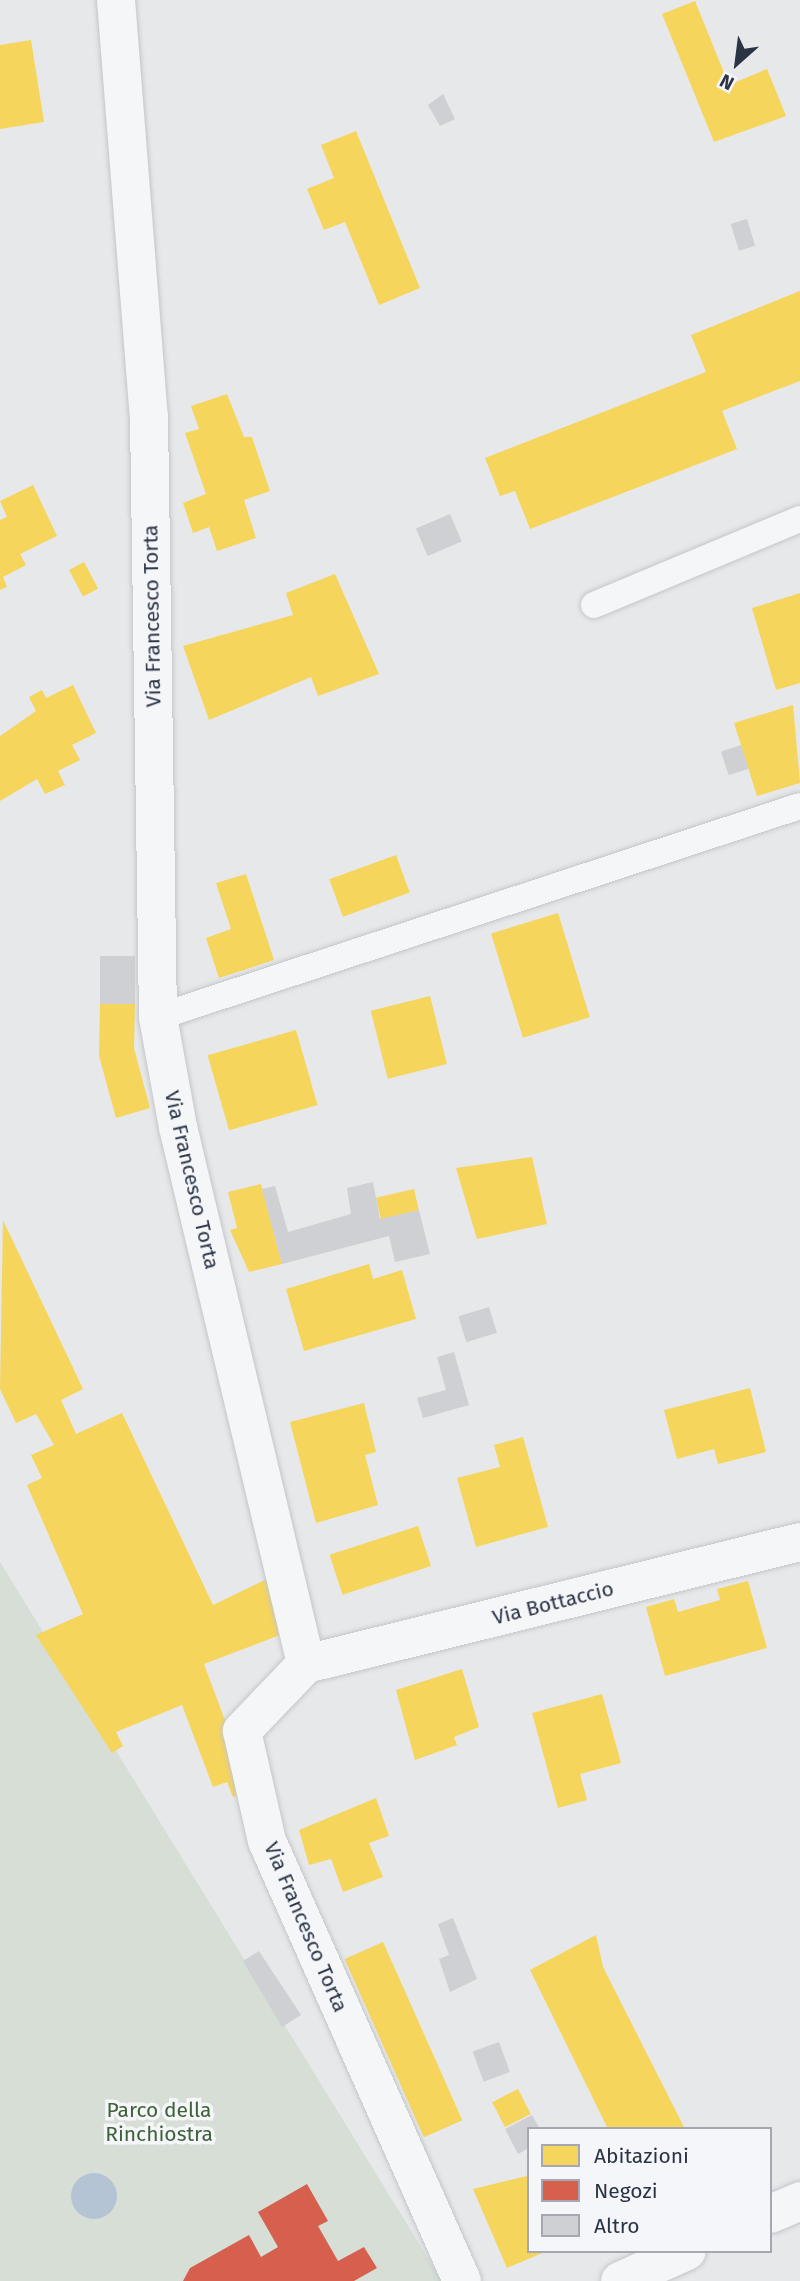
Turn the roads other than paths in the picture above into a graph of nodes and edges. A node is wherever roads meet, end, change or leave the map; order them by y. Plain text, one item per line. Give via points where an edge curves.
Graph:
1 (117, 0) edge
2 (800, 519) edge
3 (594, 605) dead end
4 (800, 806) edge
5 (158, 1017) junction
6 (800, 1542) edge
7 (306, 1664) junction
8 (800, 2201) edge
9 (772, 2213) edge
10 (683, 2253) edge
11 (462, 2281) edge
12 (621, 2281) edge

1 - 5 street, Via Francesco Torta via 149,417
2 - 3 lane
4 - 5 lane
5 - 7 street, Via Francesco Torta via 178,1127
6 - 7 street, Via Bottaccio
7 - 11 street, Via Francesco Torta via 242,1731 267,1841
8 - 9 street
10 - 12 street

